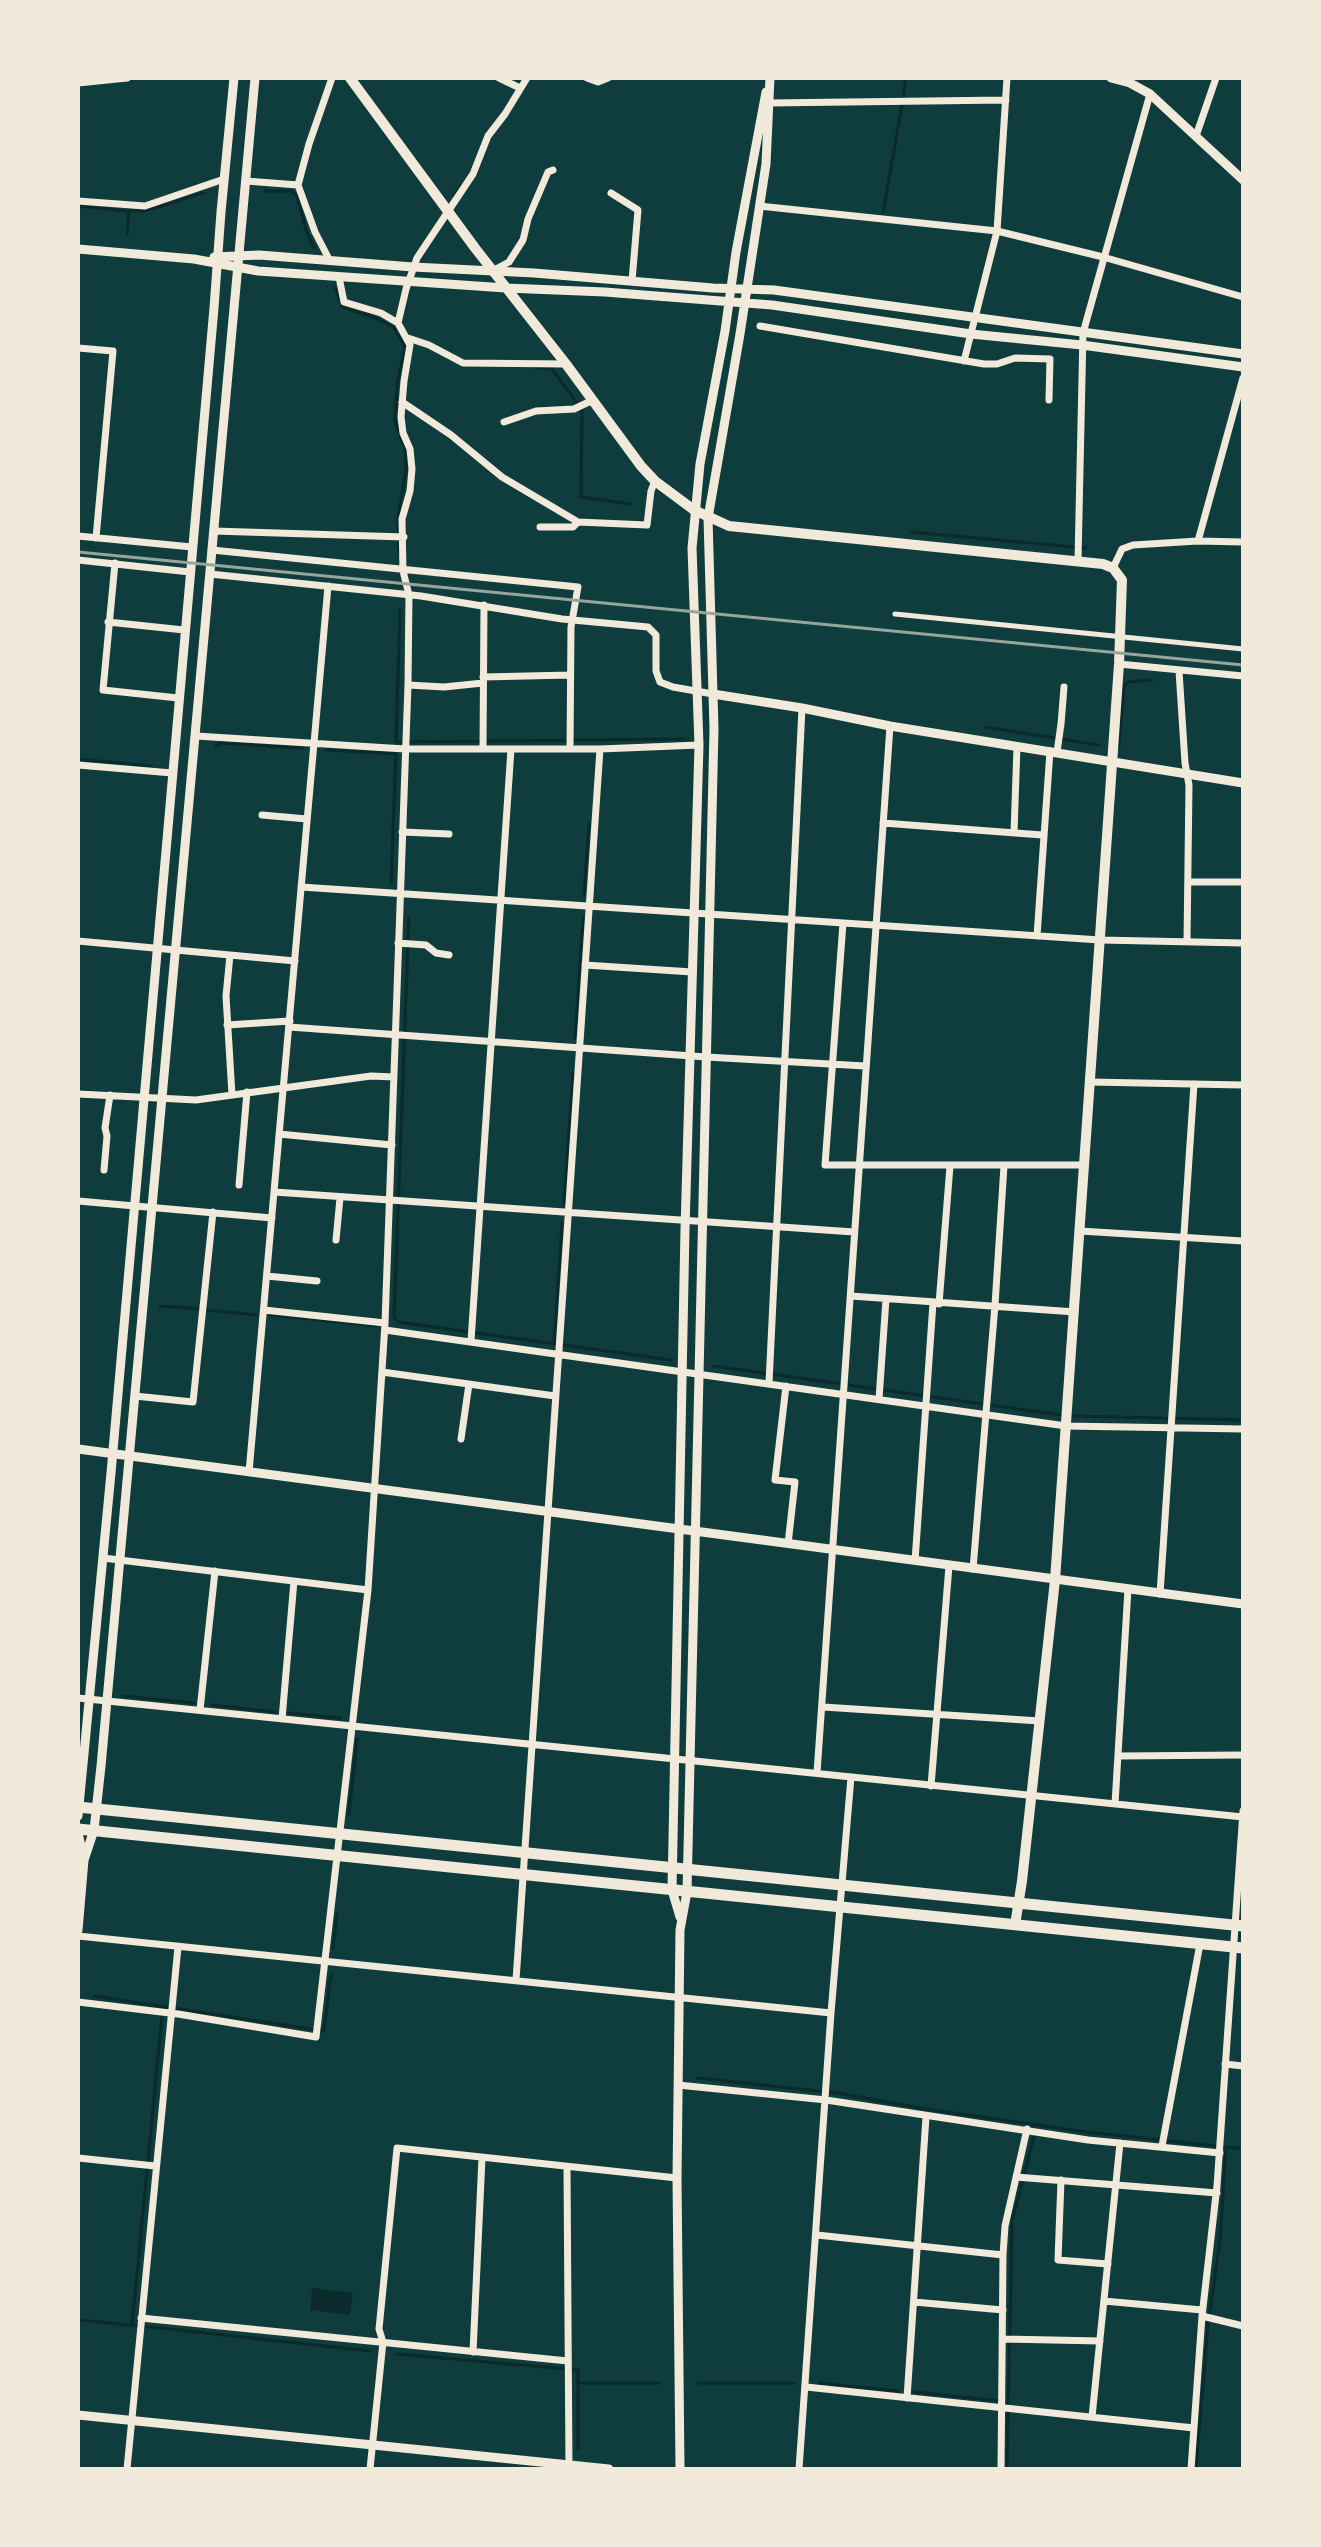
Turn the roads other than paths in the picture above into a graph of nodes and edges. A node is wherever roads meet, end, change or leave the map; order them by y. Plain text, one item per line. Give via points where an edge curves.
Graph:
1 (127, 78) edge
2 (234, 78) edge
3 (255, 78) edge
4 (332, 78) edge
5 (350, 78) edge
6 (499, 78) edge
7 (527, 78) edge
8 (587, 78) edge
9 (608, 78) edge
10 (1007, 78) edge
11 (1111, 78) edge
12 (1216, 78) edge
13 (769, 82) edge
14 (78, 83) edge
15 (520, 88) junction
16 (1150, 94) junction
17 (1006, 100) junction
18 (769, 103) junction
19 (1196, 136) junction
20 (553, 170) dead end
21 (224, 179) junction
22 (1243, 180) edge
23 (246, 181) junction
24 (298, 185) junction
25 (611, 193) dead end
26 (78, 201) edge
27 (759, 206) junction
28 (447, 211) junction
29 (997, 231) junction
30 (78, 249) edge
31 (239, 256) junction
32 (1103, 257) junction
33 (218, 260) junction
34 (330, 261) junction
35 (238, 267) junction
36 (413, 267) junction
37 (492, 271) junction
38 (339, 277) junction
39 (632, 281) junction
40 (408, 282) junction
41 (506, 288) junction
42 (731, 288) junction
43 (746, 289) junction
44 (1243, 297) edge
45 (730, 302) junction
46 (744, 303) junction
47 (975, 318) junction
48 (398, 323) junction
49 (760, 326) dead end
50 (1083, 333) junction
51 (971, 334) junction
52 (408, 338) junction
53 (1082, 345) junction
54 (78, 348) edge
55 (1243, 354) edge
56 (964, 361) junction
57 (566, 364) junction
58 (1243, 367) edge
59 (1243, 378) edge
60 (593, 400) junction
61 (1049, 400) dead end
62 (402, 402) junction
63 (504, 422) dead end
64 (655, 481) junction
65 (694, 510) junction
66 (708, 518) junction
67 (578, 522) junction
68 (540, 527) dead end
69 (214, 531) junction
70 (78, 536) edge
71 (400, 537) junction
72 (96, 538) junction
73 (1198, 541) junction
74 (1243, 542) edge
75 (192, 547) junction
76 (212, 550) junction
77 (1079, 552) junction
78 (78, 560) edge
79 (115, 563) junction
80 (1113, 568) junction
81 (403, 571) junction
82 (190, 572) junction
83 (210, 574) junction
84 (328, 586) junction
85 (409, 595) junction
86 (484, 605) junction
87 (895, 614) dead end
88 (572, 619) junction
89 (108, 622) junction
90 (184, 630) junction
91 (1120, 636) junction
92 (1243, 649) edge
93 (1119, 664) junction
94 (1179, 671) junction
95 (570, 675) junction
96 (1243, 676) edge
97 (483, 680) junction
98 (408, 685) junction
99 (1064, 687) dead end
100 (698, 692) junction
101 (713, 694) junction
102 (178, 698) junction
103 (802, 708) junction
104 (890, 726) junction
105 (196, 736) junction
106 (313, 743) junction
107 (570, 743) junction
108 (483, 744) junction
109 (699, 745) junction
110 (402, 746) junction
111 (1017, 746) junction
112 (511, 749) junction
113 (600, 749) junction
114 (1053, 751) junction
115 (1111, 760) junction
116 (78, 765) edge
117 (172, 773) junction
118 (1187, 774) junction
119 (1243, 783) edge
120 (262, 815) dead end
121 (307, 819) junction
122 (883, 823) junction
123 (402, 832) junction
124 (1014, 833) junction
125 (449, 834) dead end
126 (1042, 835) junction
127 (1189, 882) junction
128 (1243, 882) edge
129 (301, 887) junction
130 (400, 894) junction
131 (501, 901) junction
132 (589, 907) junction
133 (694, 914) junction
134 (709, 915) junction
135 (791, 919) junction
136 (843, 923) junction
137 (875, 925) junction
138 (1037, 936) junction
139 (1100, 940) junction
140 (78, 941) edge
141 (1187, 942) junction
142 (1243, 943) edge
143 (405, 944) junction
144 (156, 948) junction
145 (175, 949) junction
146 (230, 955) junction
147 (449, 955) dead end
148 (295, 961) junction
149 (585, 965) junction
150 (692, 972) junction
151 (289, 1024) junction
152 (227, 1025) junction
153 (402, 1034) junction
154 (492, 1041) junction
155 (579, 1047) junction
156 (691, 1056) junction
157 (706, 1057) junction
158 (785, 1062) junction
159 (833, 1064) junction
160 (865, 1066) junction
161 (394, 1077) junction
162 (1090, 1082) junction
163 (1194, 1084) junction
164 (1243, 1085) edge
165 (284, 1087) junction
166 (247, 1092) junction
167 (78, 1094) edge
168 (110, 1095) junction
169 (232, 1095) junction
170 (144, 1097) junction
171 (161, 1098) junction
172 (279, 1134) junction
173 (392, 1145) junction
174 (860, 1165) junction
175 (1084, 1165) junction
176 (950, 1166) junction
177 (1004, 1166) junction
178 (104, 1170) dead end
179 (239, 1185) dead end
180 (274, 1192) junction
181 (340, 1198) junction
182 (78, 1201) edge
183 (395, 1201) junction
184 (133, 1206) junction
185 (152, 1207) junction
186 (481, 1207) junction
187 (213, 1212) junction
188 (569, 1213) junction
189 (272, 1218) junction
190 (685, 1222) junction
191 (703, 1223) junction
192 (777, 1227) junction
193 (1080, 1231) junction
194 (854, 1232) junction
195 (1184, 1237) junction
196 (336, 1240) dead end
197 (1243, 1241) edge
198 (267, 1276) junction
199 (317, 1281) dead end
200 (851, 1296) junction
201 (886, 1299) junction
202 (936, 1303) junction
203 (995, 1305) junction
204 (264, 1310) junction
205 (1075, 1312) junction
206 (385, 1326) junction
207 (471, 1335) junction
208 (559, 1347) junction
209 (682, 1371) junction
210 (382, 1372) junction
211 (698, 1373) junction
212 (769, 1377) junction
213 (469, 1384) junction
214 (786, 1386) junction
215 (845, 1388) junction
216 (879, 1393) junction
217 (135, 1396) junction
218 (555, 1396) junction
219 (926, 1399) junction
220 (987, 1408) junction
221 (1171, 1421) junction
222 (1066, 1426) junction
223 (1243, 1429) edge
224 (461, 1439) dead end
225 (78, 1449) edge
226 (112, 1453) junction
227 (129, 1456) junction
228 (249, 1472) junction
229 (376, 1489) junction
230 (548, 1512) junction
231 (679, 1530) junction
232 (694, 1532) junction
233 (788, 1544) junction
234 (832, 1550) junction
235 (103, 1558) junction
236 (120, 1560) junction
237 (915, 1561) junction
238 (949, 1566) junction
239 (973, 1569) junction
240 (215, 1571) junction
241 (1055, 1580) junction
242 (294, 1581) junction
243 (1128, 1589) junction
244 (368, 1590) junction
245 (1160, 1594) junction
246 (1243, 1604) edge
247 (78, 1698) edge
248 (89, 1699) junction
249 (106, 1701) junction
250 (823, 1707) junction
251 (200, 1710) junction
252 (939, 1716) junction
253 (282, 1719) junction
254 (1040, 1721) junction
255 (351, 1726) junction
256 (533, 1745) junction
257 (1243, 1755) edge
258 (1118, 1756) junction
259 (675, 1759) junction
260 (690, 1761) junction
261 (817, 1773) junction
262 (851, 1777) junction
263 (931, 1786) junction
264 (1032, 1796) junction
265 (1115, 1804) junction
266 (78, 1807) edge
267 (97, 1808) junction
268 (1243, 1815) edge
269 (78, 1816) edge
270 (94, 1830) junction
271 (78, 1831) edge
272 (339, 1833) junction
273 (526, 1852) junction
274 (336, 1856) junction
275 (84, 1860) junction
276 (673, 1866) junction
277 (688, 1867) junction
278 (525, 1875) junction
279 (842, 1885) junction
280 (672, 1890) junction
281 (687, 1892) junction
282 (1019, 1902) junction
283 (841, 1907) junction
284 (680, 1919) junction
285 (1015, 1925) junction
286 (1239, 1925) edge
287 (78, 1933) edge
288 (1200, 1944) junction
289 (178, 1947) junction
290 (1239, 1948) edge
291 (325, 1961) junction
292 (516, 1980) junction
293 (679, 1997) junction
294 (78, 2002) edge
295 (167, 2010) junction
296 (831, 2013) junction
297 (1225, 2064) junction
298 (1243, 2066) edge
299 (678, 2085) junction
300 (826, 2095) junction
301 (926, 2117) junction
302 (1027, 2129) junction
303 (1163, 2142) junction
304 (1120, 2143) junction
305 (1220, 2149) junction
306 (78, 2158) edge
307 (482, 2158) junction
308 (150, 2165) junction
309 (567, 2167) junction
310 (1021, 2177) junction
311 (677, 2178) junction
312 (1061, 2180) junction
313 (1116, 2185) junction
314 (1217, 2193) junction
315 (817, 2235) junction
316 (917, 2246) junction
317 (1003, 2255) junction
318 (1108, 2264) junction
319 (1104, 2301) junction
320 (914, 2302) junction
321 (1003, 2310) junction
322 (1205, 2316) junction
323 (141, 2323) junction
324 (1243, 2326) edge
325 (1007, 2339) junction
326 (1100, 2341) junction
327 (383, 2342) junction
328 (473, 2352) junction
329 (568, 2367) junction
330 (806, 2387) junction
331 (907, 2398) junction
332 (1004, 2405) junction
333 (78, 2415) edge
334 (1092, 2417) junction
335 (131, 2420) junction
336 (1194, 2428) junction
337 (373, 2445) junction
338 (569, 2467) edge
339 (127, 2469) edge
340 (370, 2469) edge
341 (609, 2469) edge
342 (680, 2469) edge
343 (799, 2469) edge
344 (1001, 2469) edge
345 (1191, 2469) edge

1 - 14 street
2 - 21 street
3 - 23 street
4 - 24 street
5 - 28 main road
6 - 15 street
7 - 15 street
8 - 9 street
10 - 17 street
11 - 16 street
12 - 19 street
13 - 18 street
13 - 42 street
15 - 28 street
16 - 19 street
16 - 32 street
17 - 18 street
17 - 29 street
18 - 27 street
19 - 22 street
20 - 37 street via 523,240 509,262
21 - 26 street via 145,206
21 - 33 street
23 - 24 street
23 - 31 street
24 - 34 street
25 - 39 street via 638,210
27 - 29 street
27 - 43 street
28 - 36 street
28 - 37 main road
29 - 32 street
29 - 47 street
30 - 33 street
31 - 33 street
31 - 34 street
31 - 35 street
32 - 44 street
32 - 50 street
33 - 35 street
33 - 75 street
34 - 36 street
35 - 38 street
35 - 69 street
36 - 37 street
36 - 40 street
37 - 39 street
37 - 41 main road
38 - 40 street
38 - 48 street via 344,302
39 - 42 street
40 - 41 street
40 - 48 street
41 - 45 street
41 - 57 main road
42 - 43 street
42 - 45 street
43 - 46 street
43 - 47 street
45 - 46 street
45 - 65 street
46 - 51 street
46 - 66 street
47 - 50 street
47 - 51 street
48 - 52 street
49 - 56 street
50 - 53 street
50 - 55 street
51 - 53 street
51 - 56 street
52 - 57 street via 463,363
52 - 62 street
53 - 58 street
53 - 77 street
54 - 72 street via 113,351
56 - 61 street via 1050,359
57 - 60 main road
59 - 73 street
60 - 63 street
60 - 64 main road
62 - 67 street via 502,477
62 - 71 street via 412,469
64 - 65 main road
64 - 67 street via 647,525
65 - 66 main road
65 - 100 street
66 - 77 main road via 737,527
66 - 101 street
67 - 68 street via 573,527
69 - 71 street
69 - 76 street
70 - 72 street
71 - 81 street
72 - 75 street
73 - 74 street
73 - 80 street via 1133,545 1122,549
75 - 82 street
76 - 81 street
76 - 83 street
77 - 80 main road
78 - 79 street
79 - 82 street
79 - 89 street
80 - 91 main road via 1123,587
81 - 85 street
81 - 88 street via 578,587
82 - 90 street
83 - 84 street
83 - 105 street
84 - 85 street
84 - 106 street
85 - 86 street
85 - 98 street
86 - 88 street
86 - 97 street
87 - 91 street
88 - 95 street
88 - 100 street via 654,630 657,677 665,685
89 - 90 street
89 - 102 street via 103,690
90 - 102 street
91 - 92 street
91 - 93 main road
93 - 94 street
93 - 115 main road
94 - 96 street
94 - 118 street
95 - 97 street
95 - 107 street
97 - 98 street via 444,687
97 - 108 street
98 - 110 street
99 - 114 street
100 - 101 street
100 - 109 street
101 - 103 street
101 - 134 street
102 - 117 street
103 - 104 street
103 - 135 street
104 - 111 street
104 - 122 street
105 - 106 street
105 - 145 street
106 - 110 street
106 - 121 street
107 - 112 street
107 - 113 street
108 - 110 street
108 - 112 street
109 - 113 street
109 - 133 street
110 - 123 street
111 - 114 street
111 - 124 street
112 - 131 street
113 - 132 street
114 - 115 street
114 - 126 street
115 - 118 street
115 - 139 main road
116 - 117 street
117 - 144 street
118 - 119 street
118 - 127 street
120 - 121 street
121 - 129 street
122 - 124 street
122 - 137 street
123 - 125 street
123 - 130 street
124 - 126 street
126 - 138 street
127 - 128 street
127 - 141 street
129 - 130 street
129 - 148 street
130 - 131 street
130 - 143 street
131 - 132 street
131 - 154 street
132 - 133 street
132 - 149 street
133 - 134 street
133 - 150 street
134 - 135 street
134 - 157 street
135 - 136 street
135 - 158 street
136 - 137 street
136 - 159 street
137 - 138 street
137 - 160 street
138 - 139 street
139 - 141 street
139 - 162 main road
140 - 144 street
141 - 142 street
143 - 147 street via 426,945
143 - 153 street
144 - 145 street
144 - 170 street
145 - 146 street
145 - 171 street
146 - 148 street
146 - 152 street
148 - 151 street
149 - 150 street
149 - 155 street
150 - 156 street
151 - 152 street
151 - 153 street
151 - 165 street
152 - 169 street
153 - 154 street
153 - 161 street
154 - 155 street
154 - 186 street
155 - 156 street
155 - 188 street
156 - 157 street
156 - 190 street
157 - 158 street
157 - 191 street
158 - 159 street
158 - 192 street
159 - 160 street
159 - 174 street via 825,1165
160 - 174 street
161 - 165 street
161 - 173 street
162 - 163 street
162 - 175 main road
163 - 164 street
163 - 195 street
165 - 166 street
165 - 172 street
166 - 169 street
166 - 179 street
167 - 168 street
168 - 170 street
168 - 178 street
169 - 171 street
170 - 171 street
170 - 184 street
171 - 185 street
172 - 173 street
172 - 180 street
173 - 183 street
174 - 176 street
174 - 194 street
175 - 177 street
175 - 193 main road
176 - 177 street
176 - 202 street
177 - 203 street
180 - 181 street
180 - 189 street
181 - 183 street
181 - 196 street
182 - 184 street
183 - 186 street
183 - 206 street
184 - 185 street
184 - 226 street
185 - 187 street
185 - 217 street
186 - 188 street
186 - 207 street
187 - 189 street
187 - 217 street via 193,1402
188 - 190 street
188 - 208 street
189 - 198 street
190 - 191 street
190 - 209 street
191 - 192 street
191 - 211 street
192 - 194 street
192 - 212 street
193 - 195 street
193 - 205 main road
194 - 200 street
195 - 197 street
195 - 221 street
198 - 199 street
198 - 204 street
200 - 201 street
200 - 215 street
201 - 202 street
201 - 216 street
202 - 203 street
202 - 219 street
203 - 205 street
203 - 220 street
204 - 206 street
204 - 228 street
205 - 222 main road
206 - 207 street
206 - 210 street
207 - 208 street
208 - 209 street
208 - 218 street
209 - 211 street
209 - 231 street
210 - 213 street
210 - 229 street
211 - 212 street
211 - 232 street
212 - 214 street
213 - 218 street
213 - 224 street
214 - 215 street
214 - 233 street via 775,1480 795,1482
215 - 216 street
215 - 234 street
216 - 219 street
217 - 227 street
218 - 230 street
219 - 220 street
219 - 237 street
220 - 222 street
220 - 239 street
221 - 222 street
221 - 223 street
221 - 245 street
222 - 241 main road
225 - 226 street
226 - 227 street
226 - 235 street
227 - 228 street
227 - 236 street
228 - 229 street
229 - 230 street
229 - 244 street
230 - 231 street
230 - 256 street
231 - 232 street
231 - 259 street
232 - 233 street
232 - 260 street
233 - 234 street
234 - 237 street
234 - 250 street
235 - 236 street
235 - 248 street
236 - 240 street
236 - 249 street
237 - 238 street
238 - 239 street
238 - 252 street
239 - 241 street
240 - 242 street
240 - 251 street
241 - 243 street
241 - 254 main road
242 - 244 street
242 - 253 street
243 - 245 street
243 - 258 street
244 - 255 street
245 - 246 street
247 - 248 street
248 - 249 street
248 - 266 street
249 - 251 street
249 - 267 street
250 - 252 street
250 - 261 street
251 - 253 street
252 - 254 street
252 - 263 street
253 - 255 street
254 - 264 main road
255 - 256 street
255 - 272 street
256 - 259 street
256 - 273 street
257 - 258 street
258 - 265 street
259 - 260 street
259 - 276 street
260 - 261 street
260 - 277 street
261 - 262 street
262 - 263 street
262 - 279 street
263 - 264 street
264 - 265 street
264 - 282 main road
265 - 268 street
266 - 267 main road
266 - 269 street
267 - 270 street
267 - 272 main road
268 - 286 street
270 - 271 main road
270 - 274 main road
270 - 275 street
271 - 275 street
272 - 273 main road
272 - 274 street
273 - 276 main road
273 - 278 street
274 - 278 main road
274 - 291 street
275 - 287 street
276 - 277 main road
276 - 280 street
277 - 279 main road
277 - 281 street
278 - 280 main road
278 - 292 street
279 - 282 main road
279 - 283 street
280 - 281 main road
280 - 284 street
281 - 283 main road
281 - 284 street
282 - 285 main road
282 - 286 main road
283 - 285 main road
283 - 296 street
284 - 293 street
285 - 288 main road
286 - 290 street
287 - 289 street
288 - 290 main road
288 - 303 street
289 - 291 street
289 - 295 street
290 - 297 street
291 - 292 street
291 - 295 street via 316,2037
292 - 293 street
293 - 296 street
293 - 299 street
294 - 295 street
295 - 308 street
296 - 300 street
297 - 298 street
297 - 305 street
299 - 300 street
299 - 311 street
300 - 301 street
300 - 315 street
301 - 302 street
301 - 316 street
302 - 304 street
302 - 310 street
303 - 304 street
303 - 305 street
304 - 313 street
305 - 314 street
306 - 308 street
307 - 309 street
307 - 327 street via 397,2148 379,2329
307 - 328 street
308 - 323 street
309 - 311 street
309 - 329 street
310 - 312 street
310 - 317 street via 1005,2226
311 - 342 street
312 - 313 street
312 - 318 street via 1058,2260
313 - 314 street
313 - 318 street
314 - 322 street
315 - 316 street
315 - 330 street
316 - 317 street
316 - 320 street
317 - 321 street
318 - 319 street
319 - 322 street
319 - 326 street
320 - 321 street
320 - 331 street
321 - 325 street
322 - 324 street
322 - 336 street
323 - 327 street
323 - 335 street
325 - 326 street
325 - 332 street
326 - 334 street
327 - 328 street
327 - 337 street
328 - 329 street
329 - 338 street
330 - 331 street
330 - 343 street
331 - 332 street
332 - 334 street
332 - 344 street
333 - 335 street
334 - 336 street
335 - 337 street
335 - 339 street
336 - 345 street
337 - 338 street
337 - 340 street
338 - 341 street

